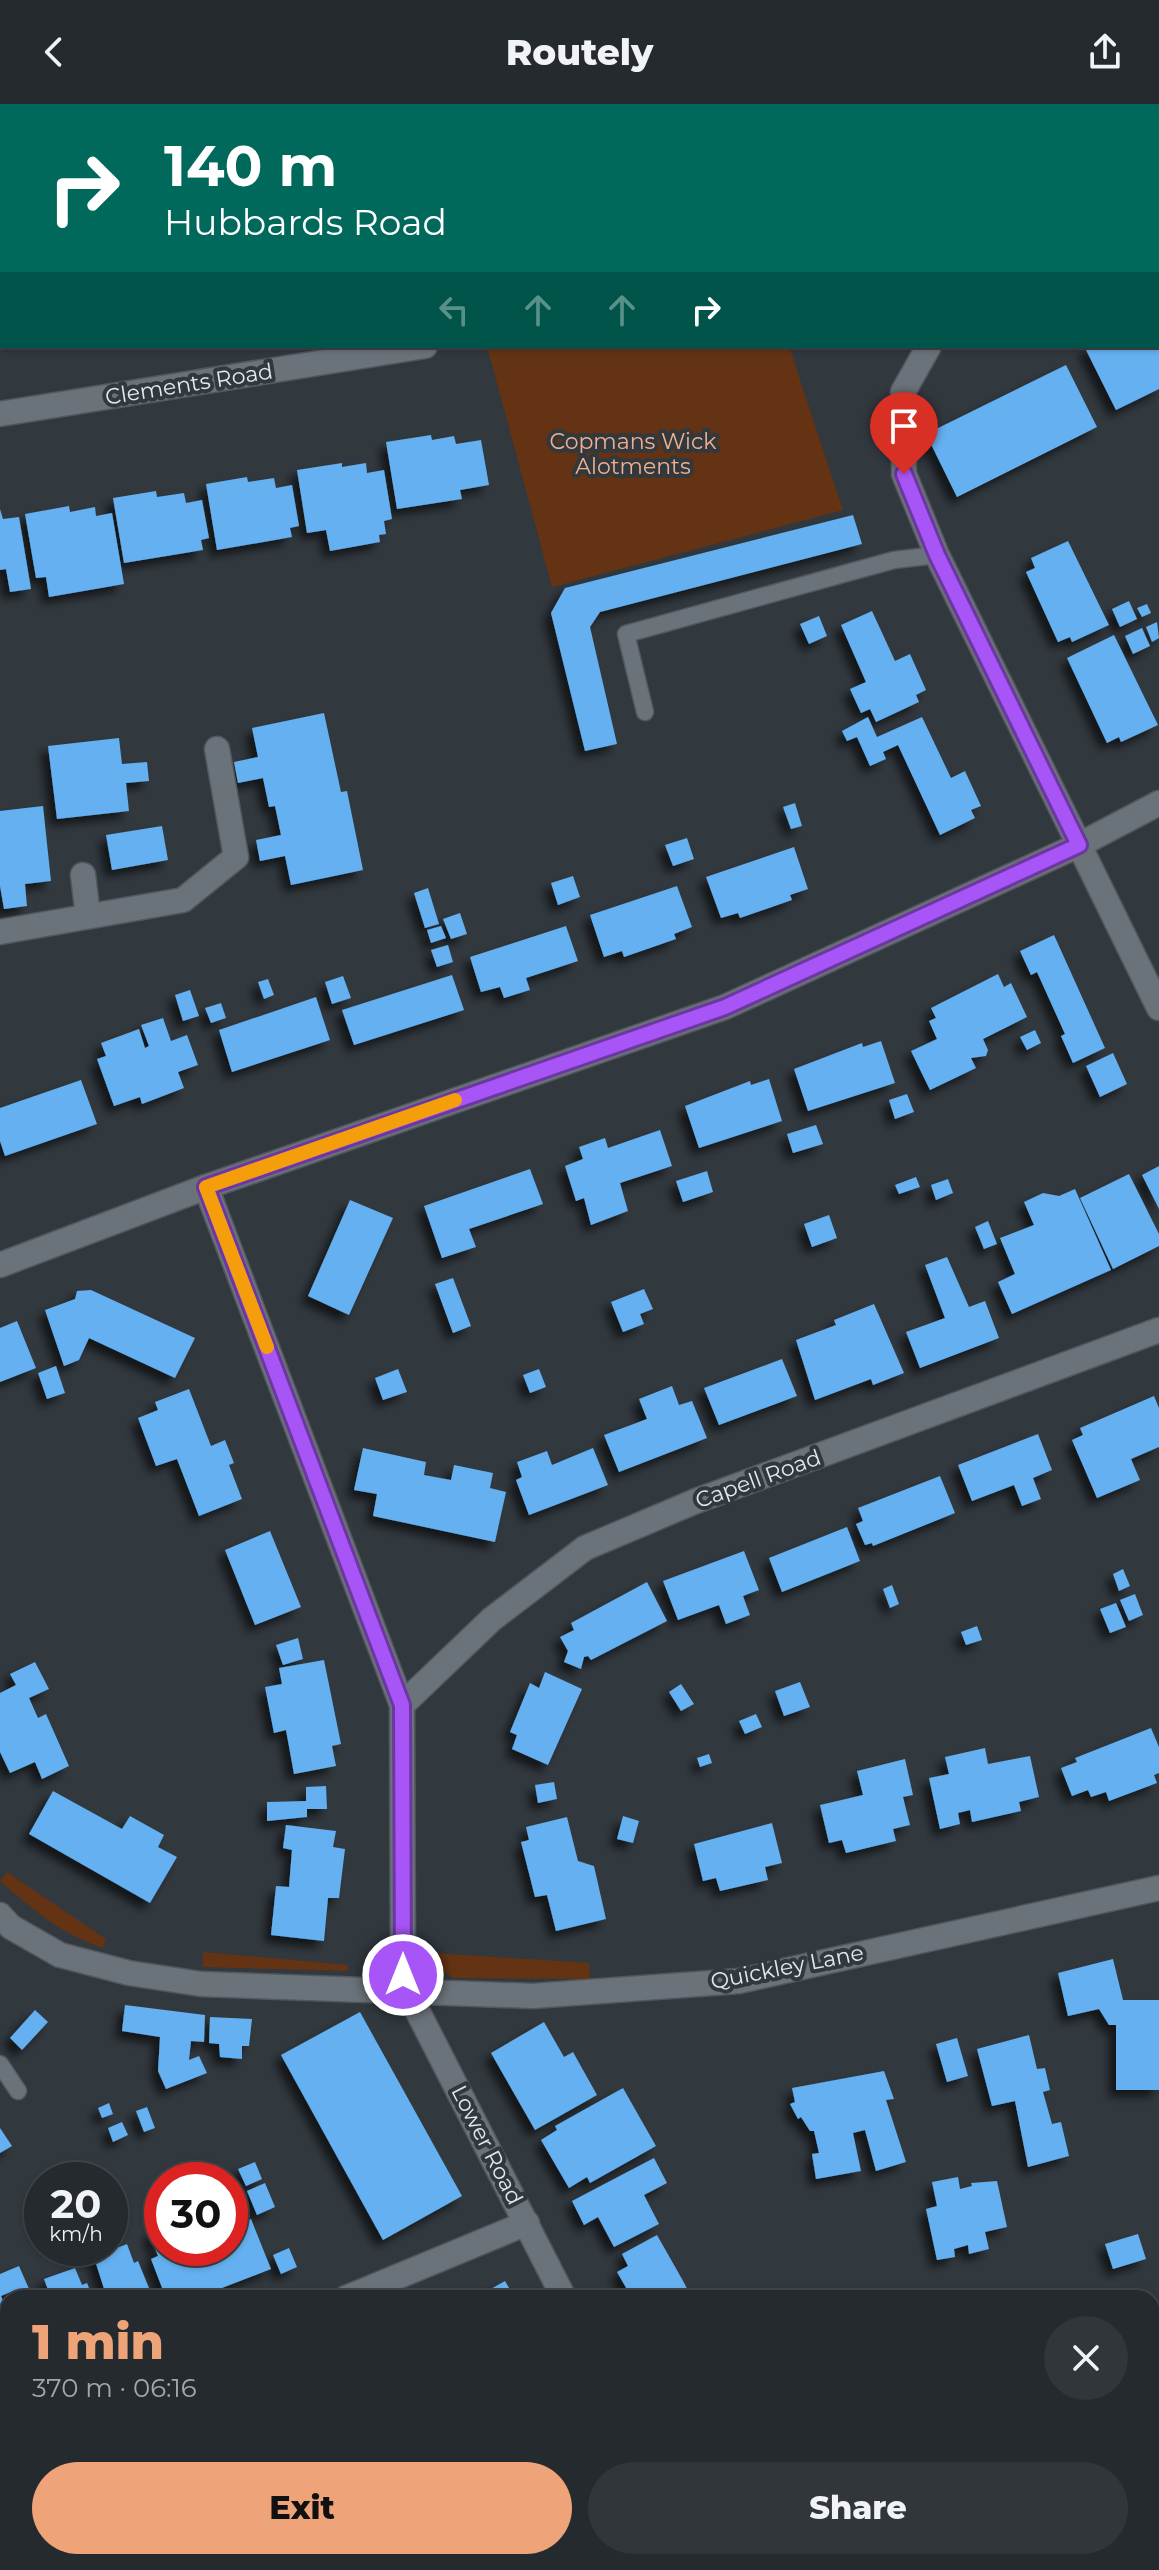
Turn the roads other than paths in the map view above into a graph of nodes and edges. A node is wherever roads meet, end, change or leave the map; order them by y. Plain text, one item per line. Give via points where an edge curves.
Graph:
1 (412, 348) edge
2 (928, 348) edge
3 (0, 414) edge
4 (937, 555) junction
5 (645, 712) dead end
6 (217, 749) dead end
7 (1159, 803) edge
8 (1079, 845) junction
9 (83, 875) dead end
10 (88, 916) junction
11 (0, 932) edge
12 (1159, 1008) edge
13 (206, 1187) junction
14 (0, 1265) edge
15 (1159, 1330) edge
16 (402, 1705) junction
17 (1159, 1888) edge
18 (4, 1930) edge
19 (409, 1993) junction
20 (0, 2064) edge
21 (18, 2091) dead end
22 (527, 2223) junction
23 (365, 2290) edge
24 (560, 2290) edge

1 - 3 street, Clements Road
2 - 4 street via 903,392 904,474
4 - 5 lane via 894,560 626,634
4 - 8 street
6 - 10 street via 236,857 183,900
7 - 8 street
8 - 12 street
8 - 13 street via 725,1007
9 - 10 street
10 - 11 street
13 - 14 street
13 - 16 street
15 - 16 street, Capell Road via 696,1501 585,1548 492,1619
16 - 19 street, Lower Road via 403,1975
17 - 19 street, Quickley Lane via 739,1981 533,1996
18 - 19 street, Quickley Lane via 60,1955 129,1973 201,1984
19 - 22 street, Lower Road
20 - 21 lane
22 - 23 street
22 - 24 street, Lower Road

